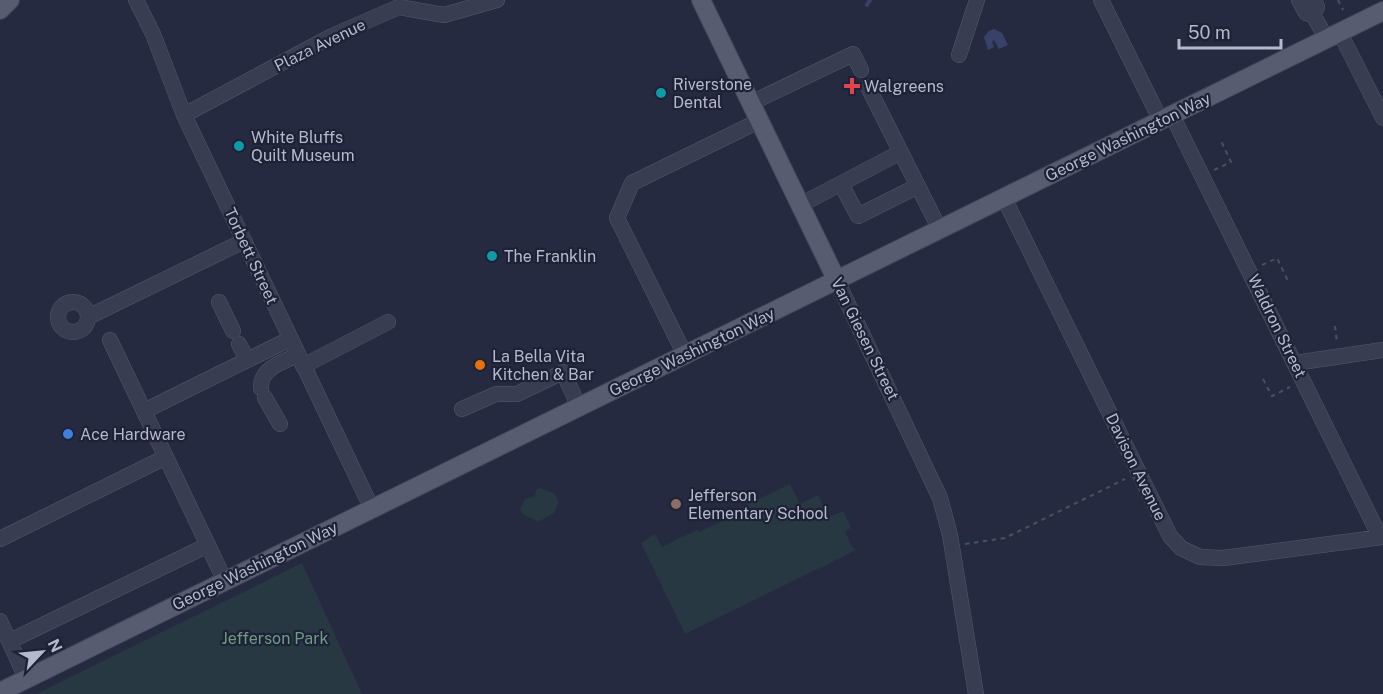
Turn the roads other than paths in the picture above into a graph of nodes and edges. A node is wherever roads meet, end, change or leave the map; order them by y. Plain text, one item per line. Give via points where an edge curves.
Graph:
1 (10, 0) edge
2 (136, 0) edge
3 (497, 0) edge
4 (701, 0) edge
5 (977, 0) edge
6 (1101, 0) edge
7 (1299, 0) edge
8 (1314, 7) edge
9 (0, 10) edge
10 (1383, 12) edge
11 (1334, 36) junction
12 (958, 55) dead end
13 (861, 70) dead end
14 (868, 87) dead end
15 (751, 103) junction
16 (184, 115) junction
17 (1382, 115) edge
18 (1167, 118) junction
19 (759, 121) junction
20 (901, 152) junction
21 (841, 184) junction
22 (918, 186) junction
23 (1004, 198) junction
24 (800, 206) junction
25 (940, 230) junction
26 (244, 241) junction
27 (837, 281) junction
28 (219, 302) dead end
29 (88, 317) dead end
30 (388, 322) dead end
31 (290, 339) junction
32 (110, 340) dead end
33 (1383, 350) edge
34 (685, 355) junction
35 (247, 360) junction
36 (300, 360) junction
37 (1295, 363) junction
38 (579, 407) junction
39 (462, 409) dead end
40 (144, 411) junction
41 (280, 424) dead end
42 (166, 457) junction
43 (372, 509) junction
44 (1381, 537) edge
45 (0, 540) edge
46 (208, 545) junction
47 (225, 581) junction
48 (0, 621) edge
49 (10, 641) junction
50 (26, 678) junction
51 (0, 692) edge
52 (976, 694) edge

1 - 9 main road
2 - 16 street, Torbett Street
3 - 16 street, Plaza Avenue via 444,15 399,7 332,36
4 - 15 main road, Van Giesen Street
5 - 12 street
6 - 18 street, Waldron Street
7 - 8 street via 1306,13
8 - 11 street
10 - 11 main road, George Washington Way
11 - 17 street
11 - 18 main road, George Washington Way
13 - 15 street via 853,54
14 - 20 street
15 - 19 main road, Van Giesen Street
16 - 26 street, Torbett Street
18 - 23 main road, George Washington Way
18 - 37 street, Waldron Street
19 - 24 main road, Van Giesen Street
19 - 34 street via 632,183 617,218
20 - 21 street
20 - 22 street
21 - 22 street via 858,216
21 - 24 street
22 - 25 street
23 - 25 main road, George Washington Way
23 - 44 street, Davison Avenue via 1175,543 1200,557 1223,558
24 - 27 main road, Van Giesen Street
25 - 27 main road, George Washington Way
26 - 29 street
26 - 31 street, Torbett Street
27 - 34 main road, George Washington Way
27 - 52 street, Van Giesen Street via 940,498 950,535
28 - 35 street
30 - 36 street
31 - 35 street
31 - 36 street, Torbett Street
32 - 40 street
33 - 37 street
34 - 38 main road, George Washington Way
35 - 40 street
36 - 41 street via 266,371 261,381 263,393
36 - 43 street, Torbett Street
37 - 44 street, Waldron Street
38 - 39 street via 563,372 517,394 496,394
38 - 43 main road, George Washington Way
40 - 42 street
42 - 45 street
42 - 46 street
43 - 47 main road, George Washington Way
46 - 47 street
46 - 49 street
47 - 50 main road, George Washington Way
48 - 49 street
49 - 50 street
50 - 51 main road, George Washington Way

